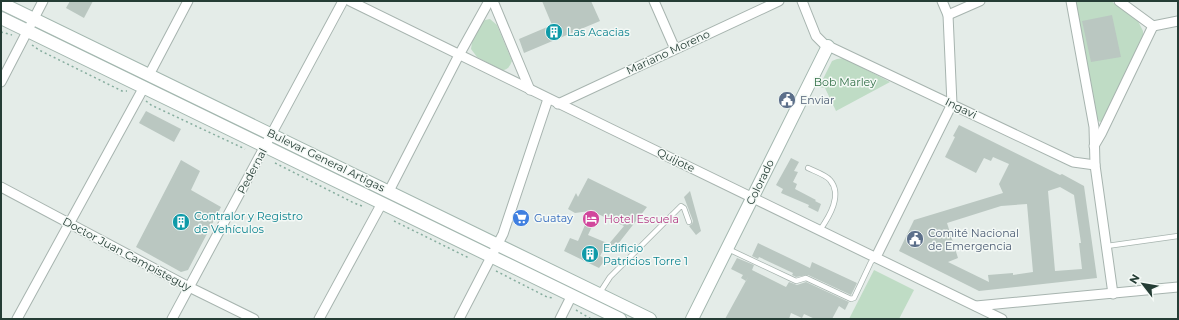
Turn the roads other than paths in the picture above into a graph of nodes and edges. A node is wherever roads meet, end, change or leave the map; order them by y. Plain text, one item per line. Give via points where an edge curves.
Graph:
1 (43, 1) edge
2 (188, 1) edge
3 (343, 1) edge
4 (350, 1) edge
5 (489, 1) edge
6 (493, 1) edge
7 (654, 1) edge
8 (779, 1) edge
9 (802, 1) edge
10 (942, 1) edge
11 (980, 1) edge
12 (1071, 1) edge
13 (1119, 1) edge
14 (1, 3) edge
15 (948, 15) junction
16 (1, 18) edge
17 (34, 19) junction
18 (1178, 21) edge
19 (1153, 26) junction
20 (25, 36) junction
21 (828, 46) junction
22 (676, 49) junction
23 (459, 55) junction
24 (149, 75) junction
25 (1, 82) edge
26 (530, 90) junction
27 (141, 92) junction
28 (548, 99) junction
29 (558, 104) junction
30 (952, 104) junction
31 (272, 134) junction
32 (1094, 146) junction
33 (262, 150) junction
34 (1095, 165) junction
35 (808, 168) dead end
36 (1, 187) edge
37 (389, 191) junction
38 (753, 197) junction
39 (380, 207) junction
40 (689, 222) dead end
41 (70, 223) junction
42 (820, 230) junction
43 (1178, 236) edge
44 (497, 245) junction
45 (1107, 246) junction
46 (728, 249) junction
47 (876, 257) junction
48 (489, 261) junction
49 (189, 287) junction
50 (1178, 287) edge
51 (599, 294) junction
52 (1113, 294) junction
53 (570, 300) junction
54 (975, 306) junction
55 (16, 319) edge
56 (172, 319) edge
57 (254, 319) edge
58 (319, 319) edge
59 (458, 319) edge
60 (560, 319) edge
61 (620, 319) edge
62 (650, 319) edge
63 (692, 319) edge
64 (1002, 319) edge

1 - 17 street
2 - 24 street
3 - 31 street, Pedernal
4 - 23 street, Quijote
5 - 23 street
6 - 26 street
7 - 22 street
8 - 22 street, Mariano Moreno
9 - 21 street via 816,36
10 - 15 street
11 - 15 street
12 - 32 street via 1094,127
13 - 19 street
14 - 17 main road, Bulevar General Artigas
15 - 30 street
16 - 20 main road, Bulevar General Artigas
17 - 20 street
17 - 24 main road, Bulevar General Artigas
18 - 19 street
19 - 32 street
20 - 25 street
20 - 27 main road, Bulevar General Artigas
21 - 30 street, Ingavi
21 - 38 main road, Colorado
22 - 29 street, Mariano Moreno
23 - 26 street, Quijote
23 - 37 street
24 - 31 main road, Bulevar General Artigas
26 - 28 street, Quijote
27 - 33 main road, Bulevar General Artigas
27 - 41 street
28 - 29 street, Quijote
28 - 44 street via 503,234
29 - 38 street, Quijote
30 - 34 street, Ingavi via 1074,162
30 - 47 street
31 - 33 street, Pedernal
31 - 37 main road, Bulevar General Artigas
32 - 34 street
33 - 39 main road, Bulevar General Artigas
33 - 49 street, Pedernal
34 - 45 street
35 - 42 lane via 830,180 834,188 834,202 829,217
36 - 41 street, Doctor Juan Campisteguy
37 - 44 main road, Bulevar General Artigas
38 - 42 street, Quijote
38 - 46 main road, Colorado
39 - 48 main road, Bulevar General Artigas
39 - 58 street
40 - 51 lane via 681,206 610,276
41 - 49 street, Doctor Juan Campisteguy
41 - 55 street
42 - 47 street, Quijote
43 - 45 lane
44 - 48 street
44 - 51 main road, Bulevar General Artigas
45 - 52 street
46 - 47 lane via 796,281 806,278 851,299 854,298 871,262
46 - 63 main road, Colorado
47 - 54 street, Quijote
48 - 53 main road, Bulevar General Artigas
48 - 59 street
49 - 56 street, Pedernal
49 - 57 street, Doctor Juan Campisteguy
50 - 52 street
51 - 62 main road, Bulevar General Artigas
52 - 54 street
53 - 60 street
53 - 61 main road, Bulevar General Artigas
54 - 64 street, Quijote

